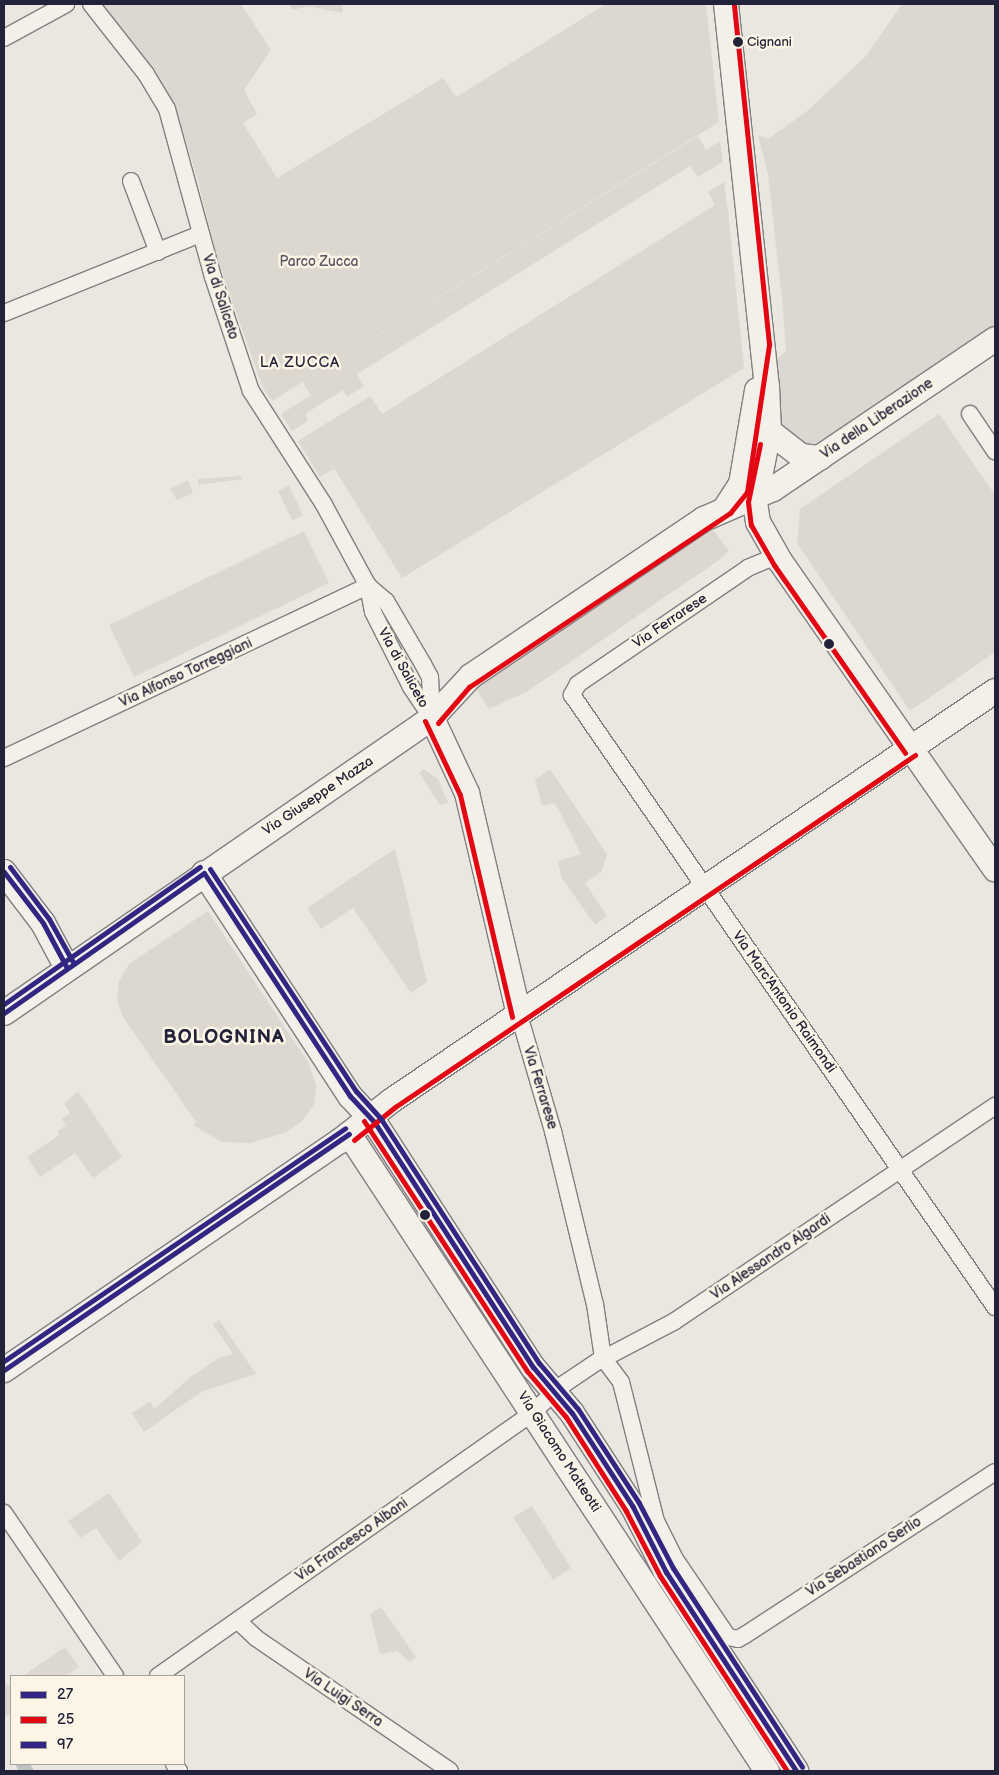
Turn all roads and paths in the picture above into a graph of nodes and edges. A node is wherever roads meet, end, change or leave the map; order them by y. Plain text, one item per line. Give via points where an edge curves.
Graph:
1 (66, 4) edge
2 (91, 4) edge
3 (726, 4) edge
4 (4, 38) edge
5 (131, 180) dead end
6 (201, 234) junction
7 (158, 252) junction
8 (4, 313) edge
9 (995, 338) edge
10 (762, 344) junction
11 (970, 414) dead end
12 (769, 430) junction
13 (995, 451) edge
14 (820, 458) junction
15 (756, 497) junction
16 (726, 507) junction
17 (780, 560) junction
18 (368, 586) junction
19 (995, 691) edge
20 (573, 698) joint
21 (432, 718) junction
22 (911, 750) junction
23 (4, 758) edge
24 (995, 869) edge
25 (4, 872) edge
26 (204, 873) junction
27 (704, 888) junction
28 (67, 968) junction
29 (4, 1013) edge
30 (519, 1015) junction
31 (995, 1106) edge
32 (357, 1127) junction
33 (901, 1171) junction
34 (995, 1307) edge
35 (604, 1358) junction
36 (4, 1370) edge
37 (543, 1402) junction
38 (995, 1472) edge
39 (4, 1513) edge
40 (238, 1622) junction
41 (733, 1639) joint
42 (113, 1675) edge
43 (159, 1675) edge
44 (450, 1771) edge
45 (767, 1771) edge
46 (796, 1771) edge

1 - 4 street
2 - 6 street, Via di Saliceto via 146,74 167,109 179,143
3 - 10 main road
5 - 7 street
6 - 7 street
6 - 18 street, Via di Saliceto via 251,391 323,503
7 - 8 street
9 - 14 main road, Via della Liberazione
10 - 12 main road
10 - 16 main road via 741,484
11 - 13 street
12 - 14 main road via 801,456
12 - 15 main road
14 - 15 main road, Via della Liberazione
15 - 16 main road
15 - 17 main road via 756,518
16 - 21 main road via 471,676
17 - 20 street, Via Ferrarese via 769,559 748,568 573,688
17 - 22 main road
18 - 21 street, Via di Saliceto via 386,601 427,671
18 - 23 street, Via Alfonso Torreggiani
19 - 22 main road
20 - 27 street, Via Marc'Antonio Raimondi
21 - 26 main road, Via Giuseppe Mazza
21 - 30 main road, Via Ferrarese via 467,793
22 - 24 main road
22 - 27 main road
25 - 28 main road via 44,923
26 - 28 main road, Via Giuseppe Mazza
26 - 32 main road, Via Giacomo Matteotti via 350,1096
27 - 30 main road
27 - 33 street, Via Marc'Antonio Raimondi
28 - 29 main road, Via Giuseppe Mazza
30 - 32 main road
30 - 35 street, Via Ferrarese via 555,1138 595,1304
31 - 33 street, Via Alessandro Algardi
32 - 36 main road
32 - 37 main road, Via Giacomo Matteotti
33 - 34 street, Via Marc'Antonio Raimondi
33 - 35 street, Via Alessandro Algardi via 675,1321
35 - 37 street, Via Alessandro Algardi
35 - 41 street, Via Ferrarese via 621,1382 656,1520 675,1559 724,1634
37 - 40 street, Via Francesco Albani
37 - 45 main road, Via Giacomo Matteotti
37 - 46 main road, Via Giacomo Matteotti via 572,1414 633,1507 662,1564
38 - 41 street, Via Sebastiano Serlio via 745,1636
39 - 42 street
40 - 43 street, Via Francesco Albani
40 - 44 street, Via Luigi Serra via 256,1638

